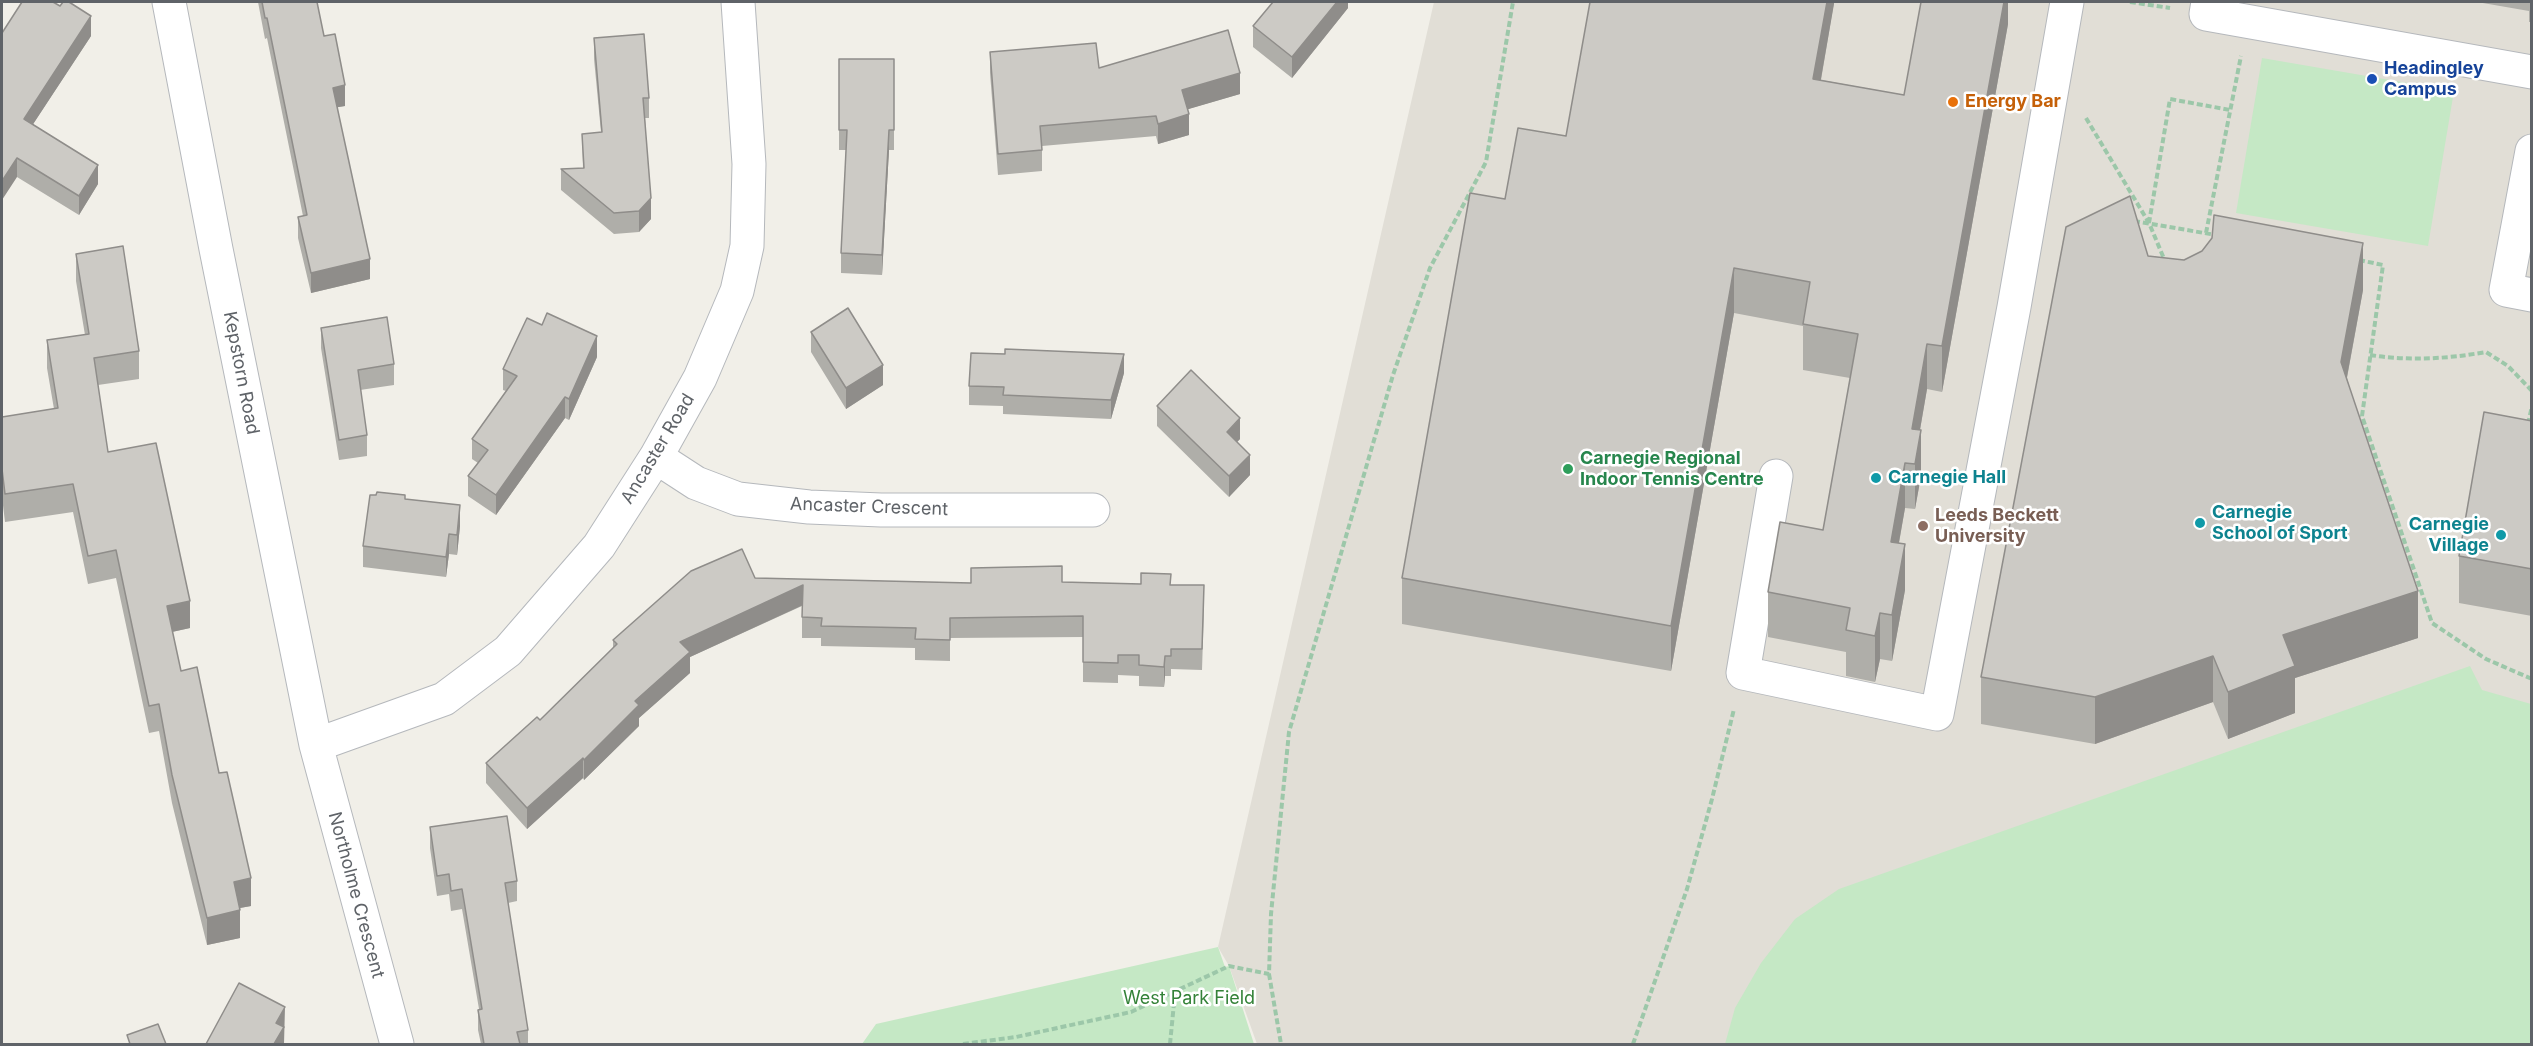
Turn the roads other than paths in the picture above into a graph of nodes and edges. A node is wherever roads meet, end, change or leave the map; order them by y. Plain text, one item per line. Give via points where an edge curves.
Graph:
1 (169, 2) edge
2 (738, 2) edge
3 (2067, 2) edge
4 (2208, 2) edge
5 (2532, 72) edge
6 (2532, 151) edge
7 (2532, 295) edge
8 (656, 457) junction
9 (1776, 476) dead end
10 (1093, 510) dead end
11 (316, 745) junction
12 (397, 1044) edge

1 - 11 street, Kepstorn Road
2 - 8 street, Ancaster Road via 749,164 747,246 737,291 705,368
3 - 9 street via 2014,307 1936,714 1743,673
4 - 5 street via 2206,15
6 - 7 street via 2506,290
8 - 10 street, Ancaster Crescent via 696,483 738,499 871,510
8 - 11 street, Ancaster Road via 599,546 508,651 444,699
11 - 12 street, Northolme Crescent

